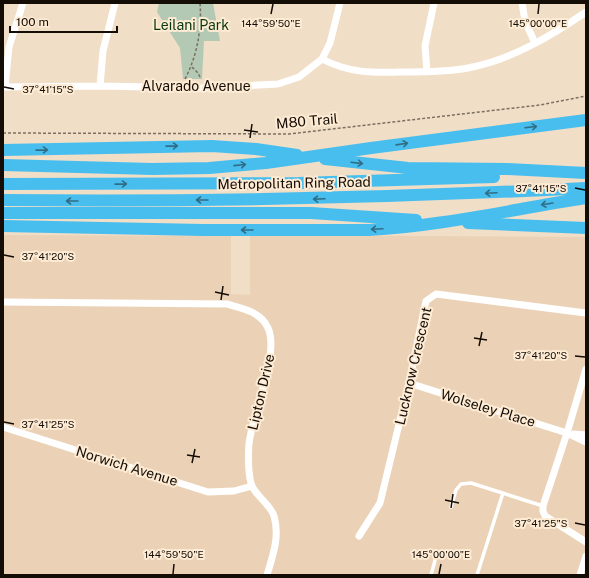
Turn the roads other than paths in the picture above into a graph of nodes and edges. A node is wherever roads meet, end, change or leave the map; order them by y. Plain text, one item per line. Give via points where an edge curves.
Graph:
1 (23, 3) edge
2 (115, 3) edge
3 (340, 3) edge
4 (434, 3) edge
5 (522, 3) edge
6 (586, 12) edge
7 (535, 43) junction
8 (324, 56) junction
9 (427, 72) junction
10 (100, 86) junction
11 (4, 87) edge
12 (586, 120) edge
13 (3, 150) edge
14 (3, 166) edge
15 (586, 174) edge
16 (3, 184) edge
17 (586, 188) edge
18 (586, 198) edge
19 (3, 200) edge
20 (3, 213) edge
21 (383, 218) junction
22 (3, 220) edge
23 (3, 226) edge
24 (586, 228) edge
25 (3, 302) edge
26 (586, 313) edge
27 (586, 369) edge
28 (409, 383) junction
29 (3, 427) edge
30 (567, 433) junction
31 (586, 435) edge
32 (586, 442) edge
33 (252, 486) junction
34 (503, 493) junction
35 (543, 506) junction
36 (451, 507) dead end
37 (359, 536) dead end
38 (586, 542) edge
39 (437, 553) dead end
40 (586, 556) edge
41 (267, 575) edge
42 (431, 575) edge
43 (477, 575) edge
44 (580, 575) edge

1 - 11 street via 9,47
2 - 10 street via 103,51
3 - 8 street
4 - 9 street via 425,46
5 - 7 street via 525,21
6 - 7 street
7 - 9 street via 504,58 468,68
8 - 9 street via 349,70 370,73
8 - 10 street, Alvarado Avenue via 299,77 278,84 199,88
10 - 11 street, Alvarado Avenue
14 -> 12 highway via 209,168 266,163
13 -> 15 highway via 212,146 408,168
16 -> 15 highway, Metropolitan Ring Road via 306,182
17 -> 19 highway, Metropolitan Ring Road via 297,200
18 -> 23 highway via 476,217 369,230
20 - 21 highway via 311,213
21 - 22 highway
21 - 24 highway
25 - 33 street, Lipton Drive via 227,304 244,308 258,316 268,328 272,350 249,443 248,465
26 - 28 street, Lucknow Crescent via 436,294 426,302
27 - 30 street
28 - 30 street, Wolseley Place
28 - 37 street, Lucknow Crescent via 380,503
29 - 33 street, Norwich Avenue via 208,492 234,491
30 - 31 street, Wolseley Place
30 - 32 street, Wolseley Place
30 - 35 street
33 - 41 street, Lipton Drive via 273,514 277,530 275,550
34 - 35 lane
34 - 36 lane via 471,483 461,484 456,490
34 - 43 lane
35 - 38 street via 543,511 550,520
39 - 42 lane
40 - 44 street

